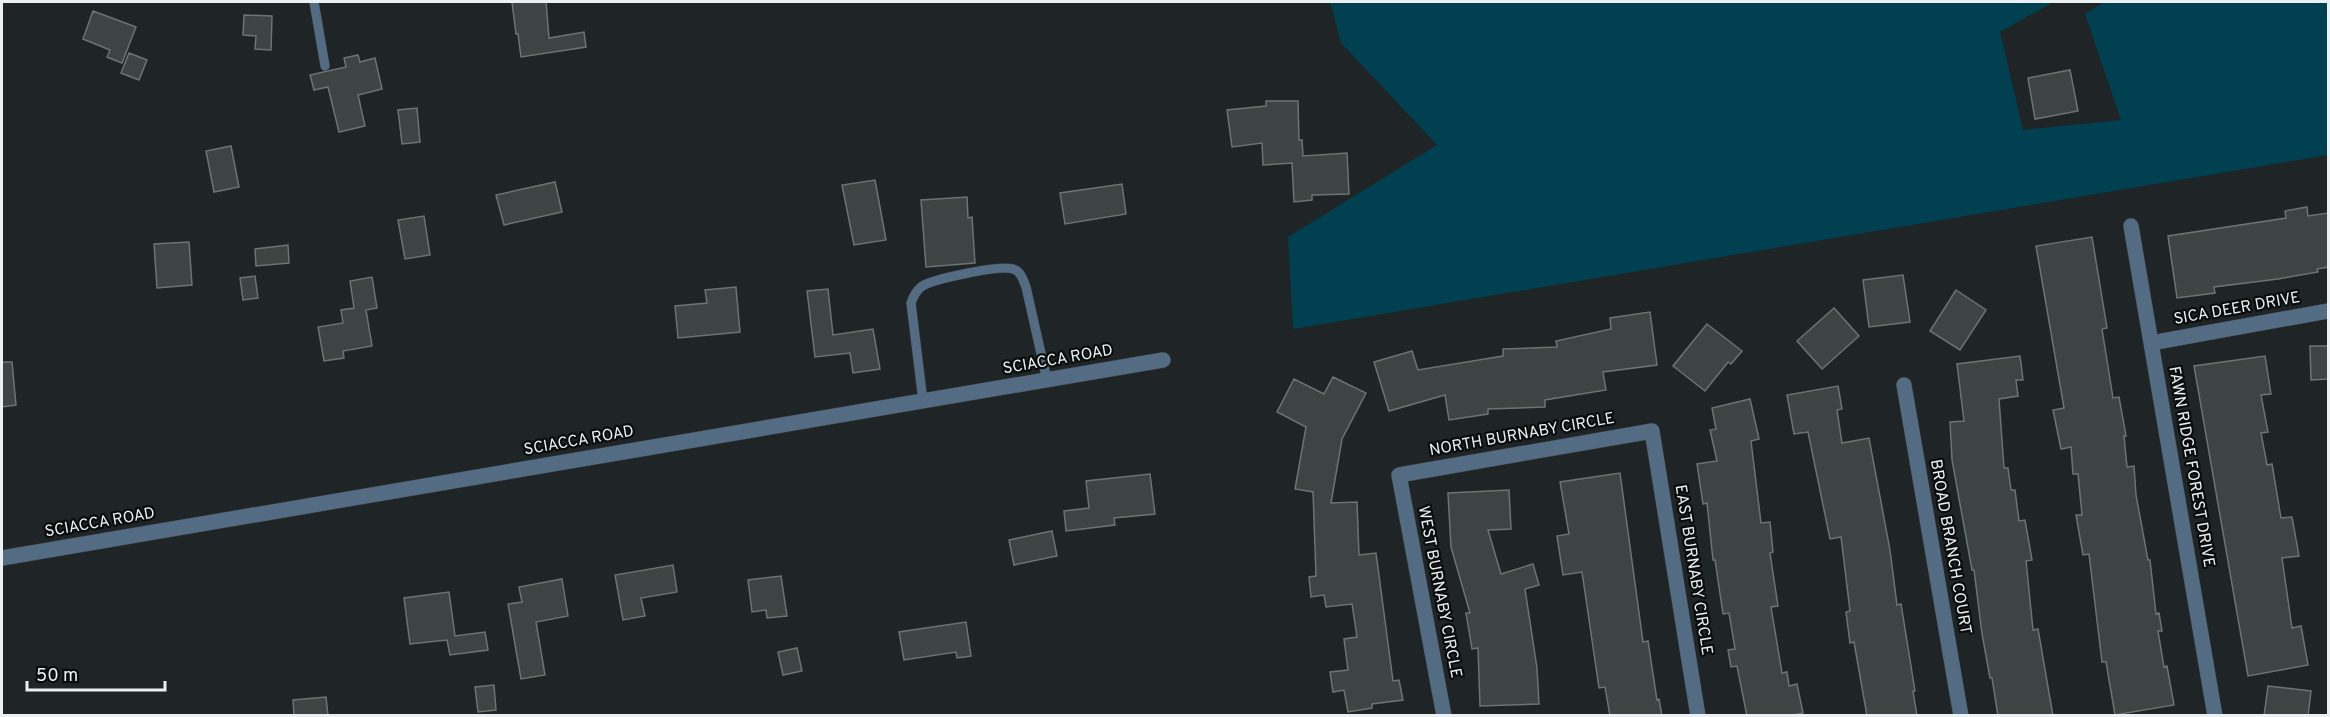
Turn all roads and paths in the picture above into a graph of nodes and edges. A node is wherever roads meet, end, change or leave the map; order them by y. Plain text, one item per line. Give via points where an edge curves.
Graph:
1 (314, 2) edge
2 (325, 66) dead end
3 (2131, 226) dead end
4 (2328, 311) edge
5 (2151, 343) junction
6 (1163, 360) dead end
7 (1047, 380) junction
8 (1904, 385) dead end
9 (923, 401) junction
10 (1652, 430) joint
11 (1399, 475) joint
12 (2, 558) edge
13 (1444, 716) edge
14 (1698, 716) edge
15 (1961, 716) edge
16 (2215, 716) edge

1 - 2 lane
3 - 5 street, FAWN RIDGE FOREST DRIVE
4 - 5 street, SICA DEER DRIVE
5 - 16 street, FAWN RIDGE FOREST DRIVE
6 - 7 street, SCIACCA ROAD
7 - 9 street, SCIACCA ROAD
7 - 9 lane via 1021,275 1014,269 1002,269 961,275 922,286 911,303
8 - 15 street, BROAD BRANCH COURT
9 - 12 street, SCIACCA ROAD
10 - 11 street, NORTH BURNABY CIRCLE
10 - 14 street, EAST BURNABY CIRCLE
11 - 13 street, WEST BURNABY CIRCLE

